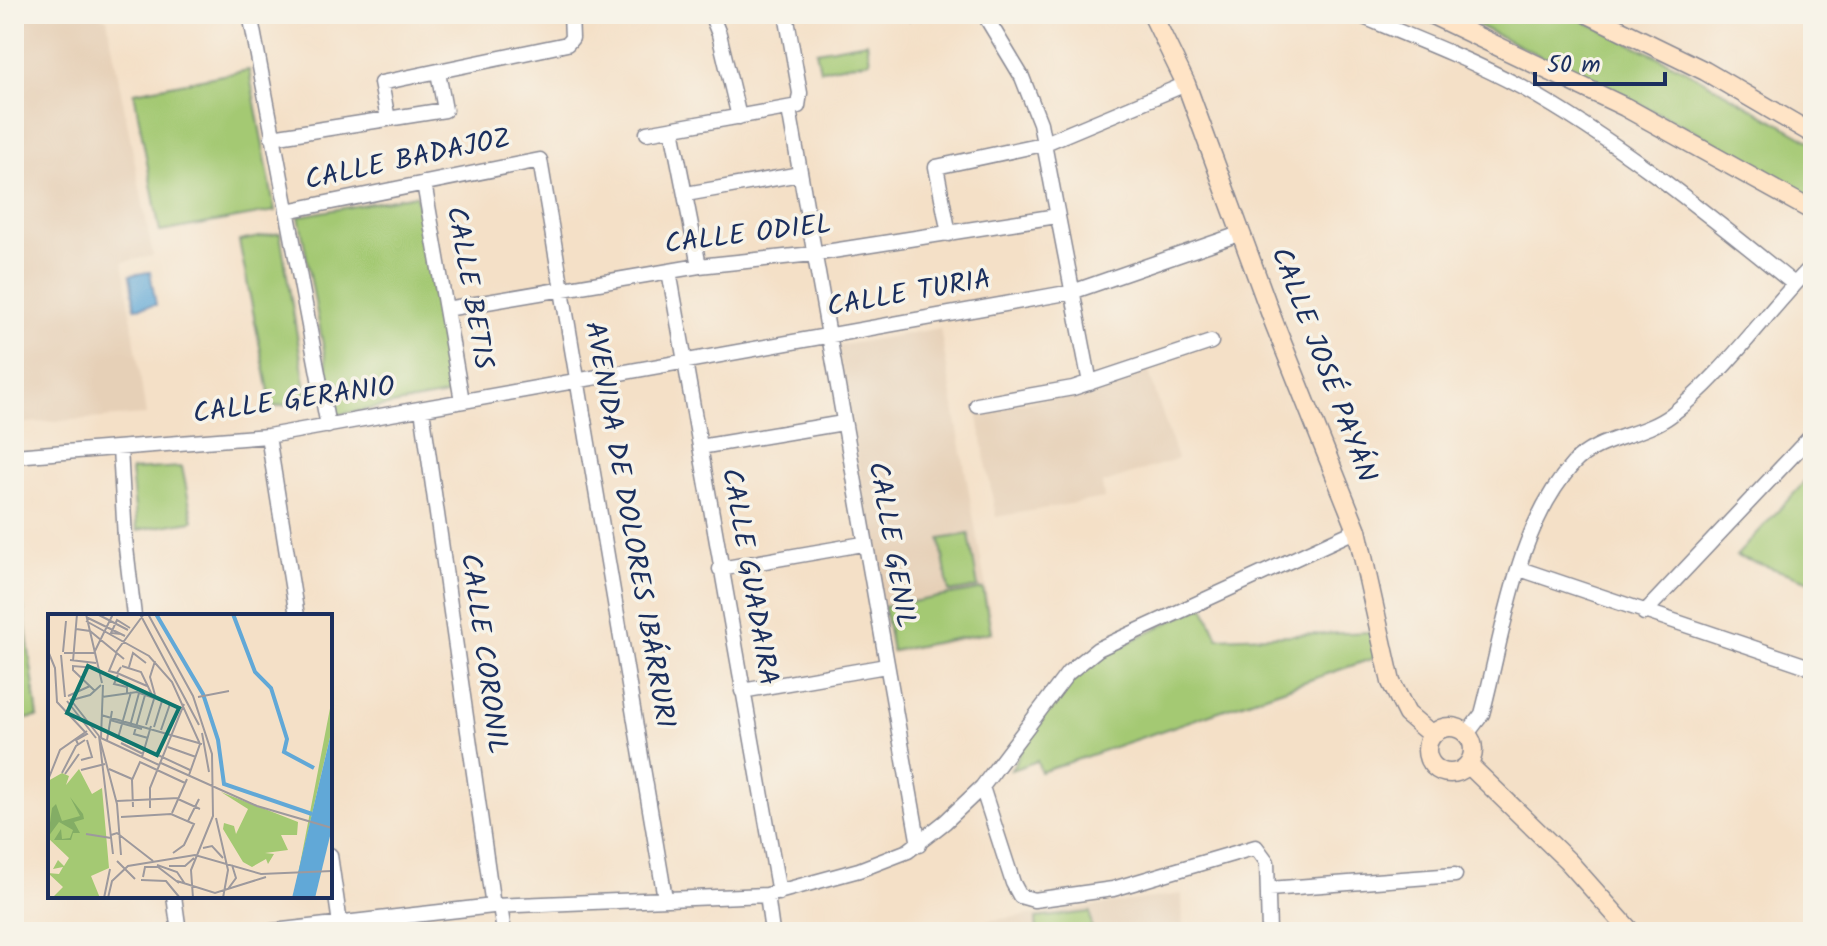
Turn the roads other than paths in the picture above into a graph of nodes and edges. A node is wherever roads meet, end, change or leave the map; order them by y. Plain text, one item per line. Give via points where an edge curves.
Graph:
1 (250, 14) edge
2 (571, 14) edge
3 (711, 14) edge
4 (786, 14) edge
5 (910, 14) edge
6 (932, 14) edge
7 (984, 14) edge
8 (1152, 14) edge
9 (1356, 14) edge
10 (1430, 14) edge
11 (1588, 14) edge
12 (438, 72) junction
13 (1186, 84) junction
14 (789, 109) junction
15 (739, 117) junction
16 (388, 119) junction
17 (672, 129) junction
18 (647, 133) dead end
19 (1813, 134) edge
20 (272, 137) junction
21 (1043, 144) junction
22 (540, 160) joint
23 (800, 174) junction
24 (424, 183) junction
25 (686, 194) junction
26 (287, 211) junction
27 (1813, 211) edge
28 (1057, 216) junction
29 (1242, 233) junction
30 (949, 234) junction
31 (813, 254) junction
32 (1813, 265) edge
33 (699, 266) junction
34 (669, 271) junction
35 (1794, 284) junction
36 (563, 289) junction
37 (1072, 292) junction
38 (446, 309) junction
39 (829, 335) junction
40 (1211, 342) dead end
41 (685, 362) junction
42 (579, 381) junction
43 (1090, 383) junction
44 (462, 401) junction
45 (977, 405) dead end
46 (422, 409) junction
47 (843, 423) junction
48 (328, 426) junction
49 (1813, 434) edge
50 (268, 436) junction
51 (700, 447) junction
52 (120, 448) junction
53 (14, 456) edge
54 (1357, 530) junction
55 (863, 544) junction
56 (720, 569) junction
57 (1520, 569) junction
58 (1644, 613) junction
59 (134, 614) edge
60 (297, 614) edge
61 (886, 666) junction
62 (1813, 668) edge
63 (742, 691) junction
64 (1467, 734) junction
65 (1432, 735) junction
66 (1468, 764) junction
67 (982, 787) junction
68 (919, 845) junction
69 (1455, 875) dead end
70 (1269, 889) junction
71 (773, 894) junction
72 (174, 898) edge
73 (331, 898) edge
74 (665, 898) junction
75 (496, 906) junction
76 (332, 927) edge
77 (1813, 928) edge
78 (285, 931) edge
79 (506, 931) edge
80 (179, 932) edge
81 (265, 932) edge
82 (772, 932) edge
83 (1269, 932) edge
84 (1631, 932) edge
85 (1801, 932) edge

1 - 20 street
2 - 12 street via 572,38 567,44
3 - 15 street
4 - 14 street via 801,97 798,106
5 - 6 street
7 - 21 street via 1022,77
8 - 13 street, CALLE JOSÉ PAYÁN
9 - 35 street via 1524,89 1664,180
10 - 27 street via 1625,107
11 - 19 street via 1705,71
12 - 16 street via 381,83
12 - 16 street via 445,110
13 - 21 street
13 - 29 street, CALLE JOSÉ PAYÁN
14 - 15 street
14 - 23 street, CALLE GENIL
15 - 17 street
16 - 20 street
17 - 18 street
17 - 25 street
20 - 26 street
21 - 28 street
21 - 30 street via 936,167
22 - 24 street, CALLE BADAJOZ
22 - 36 street, AVENIDA DE DOLORES IBÁRRURI
23 - 25 street
23 - 31 street, CALLE GENIL
24 - 26 street, CALLE BADAJOZ
24 - 38 street, CALLE BETIS
25 - 33 street
26 - 48 street
28 - 30 street, CALLE ODIEL
28 - 37 street
29 - 37 street, CALLE TURIA
29 - 54 street, CALLE JOSÉ PAYÁN
30 - 31 street, CALLE ODIEL
31 - 33 street, CALLE ODIEL
31 - 39 street, CALLE GENIL
32 - 35 street
33 - 34 street, CALLE ODIEL
34 - 36 street, CALLE ODIEL
34 - 41 street, CALLE GUADAIRA
35 - 57 street via 1669,417 1588,451 1573,464 1549,498
36 - 38 street, CALLE ODIEL
36 - 42 street, AVENIDA DE DOLORES IBÁRRURI
37 - 39 street, CALLE TURIA
37 - 43 street
38 - 44 street, CALLE BETIS
39 - 41 street, CALLE TURIA
39 - 47 street, CALLE GENIL
40 - 43 street
41 - 42 street, CALLE TURIA
41 - 51 street, CALLE GUADAIRA
42 - 44 street, CALLE GERANIO
42 - 74 street, AVENIDA DE DOLORES IBÁRRURI
43 - 45 street
44 - 46 street, CALLE GERANIO
46 - 48 street, CALLE GERANIO
46 - 75 street, CALLE CORONIL
47 - 51 street
47 - 55 street, CALLE GENIL
48 - 50 street, CALLE GERANIO
49 - 58 street
50 - 52 street, CALLE GERANIO
50 - 60 street
51 - 56 street, CALLE GUADAIRA
52 - 53 street, CALLE GERANIO
52 - 59 street
54 - 65 street, CALLE JOSÉ PAYÁN via 1391,682 1407,714
54 - 67 street via 1084,658
55 - 56 street
55 - 61 street, CALLE GENIL
56 - 63 street, CALLE GUADAIRA
57 - 58 street
57 - 64 street via 1482,714
58 - 62 street
61 - 63 street
61 - 68 street, CALLE GENIL
63 - 71 street, CALLE GUADAIRA
64 - 65 street via 1449,726
64 - 66 street via 1473,745
65 - 66 street via 1427,754 1433,767 1452,773
66 - 84 street via 1568,861
67 - 68 street
67 - 70 street via 1015,889 1026,898 1113,889 1256,847 1266,857
68 - 71 street via 859,870
69 - 70 street
70 - 83 street
71 - 74 street
71 - 82 street, CALLE GUADAIRA
72 - 80 street
73 - 76 street
74 - 75 street
75 - 76 street
75 - 79 street, CALLE CORONIL
76 - 78 street
77 - 85 street
78 - 81 street

